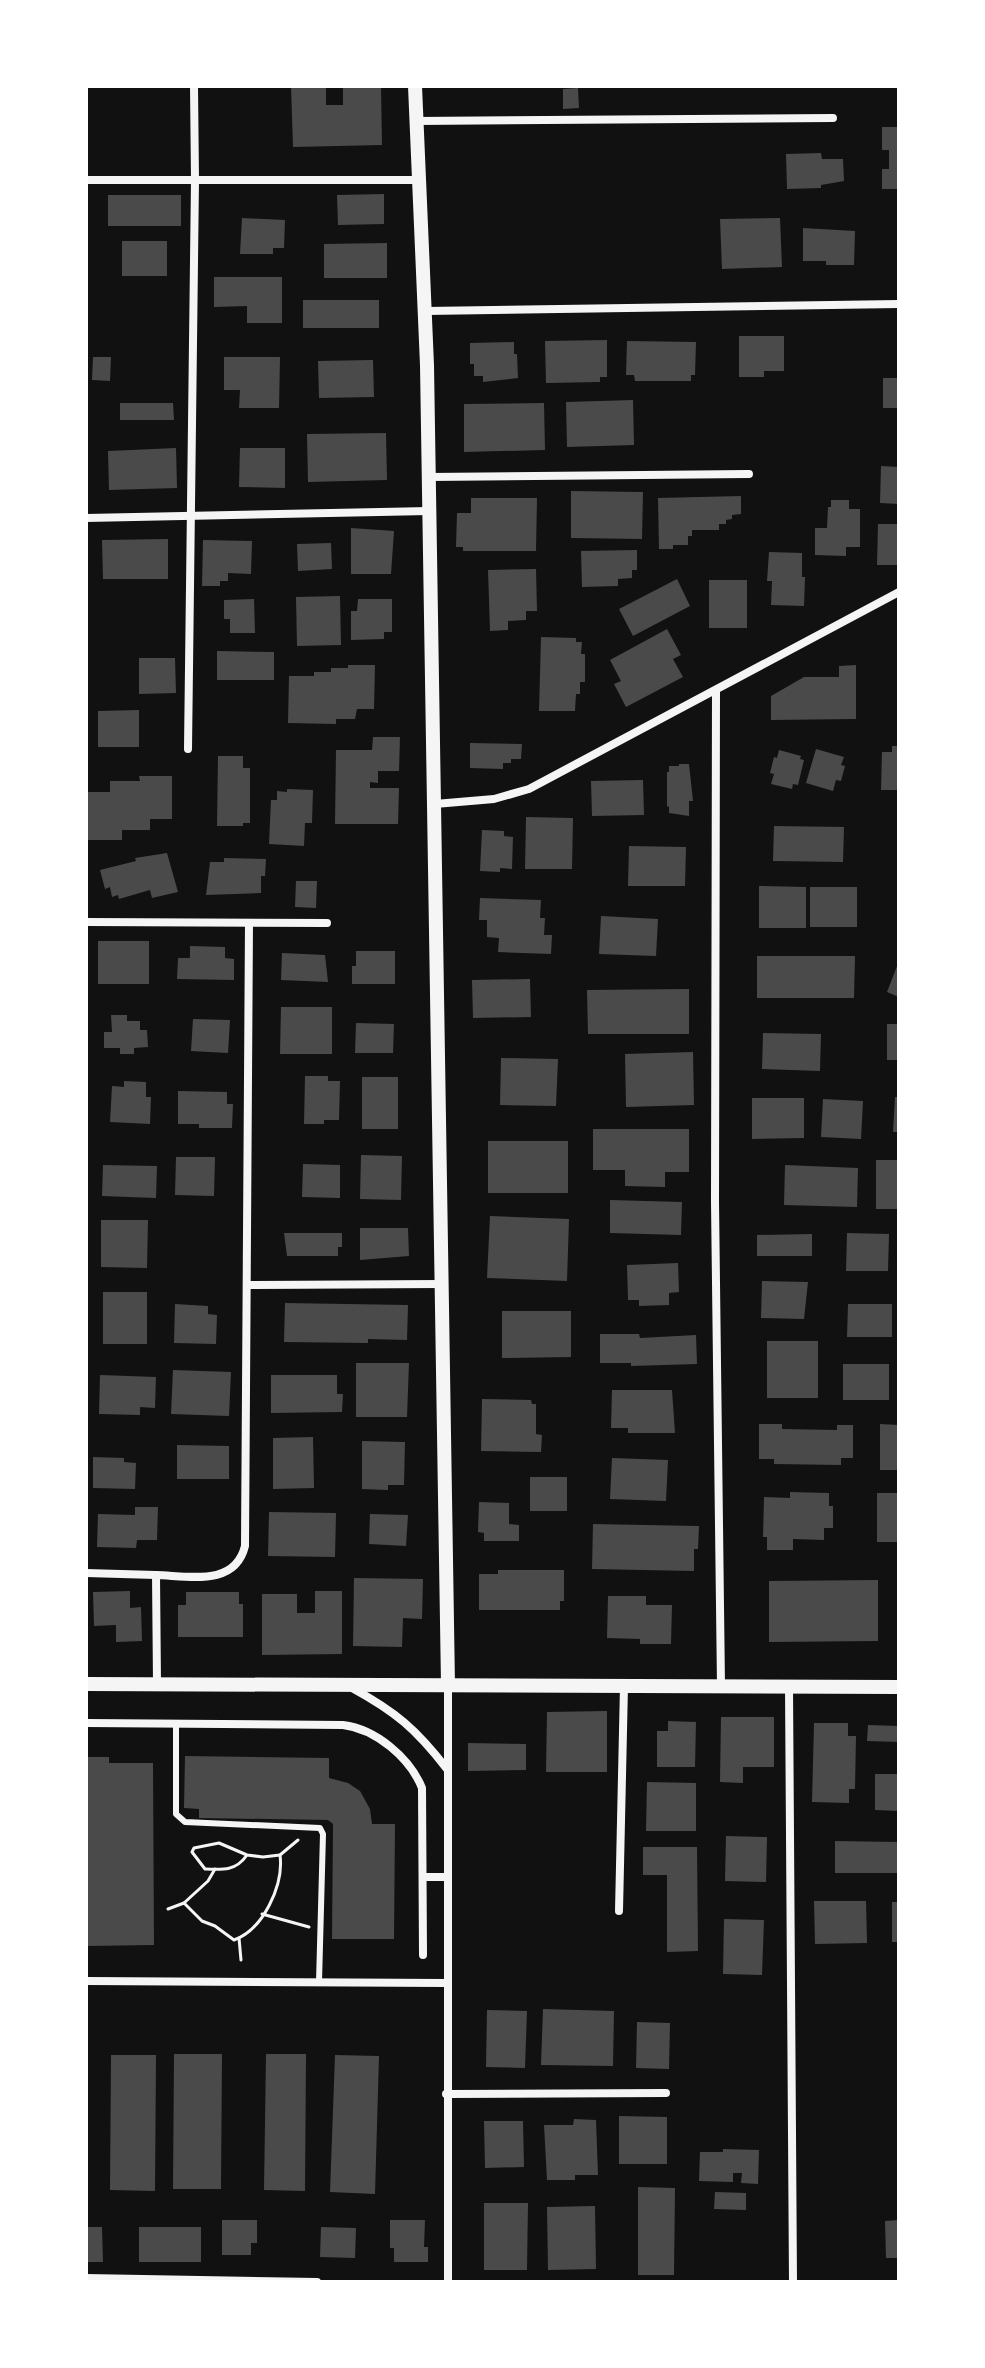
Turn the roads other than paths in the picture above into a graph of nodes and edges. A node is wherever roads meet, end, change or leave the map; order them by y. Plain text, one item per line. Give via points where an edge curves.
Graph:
1 (194, 86) edge
2 (415, 86) edge
3 (833, 118) dead end
4 (416, 121) junction
5 (86, 180) edge
6 (195, 180) junction
7 (418, 180) junction
8 (899, 304) edge
9 (426, 311) junction
10 (749, 474) dead end
11 (429, 477) junction
12 (429, 511) junction
13 (192, 517) junction
14 (86, 518) edge
15 (899, 592) edge
16 (716, 691) junction
17 (188, 749) dead end
18 (435, 804) junction
19 (86, 922) edge
20 (249, 923) junction
21 (327, 923) dead end
22 (443, 1284) junction
23 (248, 1285) junction
24 (86, 1573) edge
25 (156, 1575) junction
26 (157, 1683) junction
27 (86, 1684) edge
28 (348, 1685) junction
29 (448, 1685) junction
30 (624, 1686) junction
31 (721, 1686) junction
32 (789, 1687) junction
33 (899, 1687) edge
34 (86, 1723) edge
35 (176, 1724) junction
36 (447, 1769) junction
37 (423, 1877) junction
38 (447, 1877) junction
39 (619, 1911) dead end
40 (423, 1955) dead end
41 (86, 1981) edge
42 (319, 1982) junction
43 (446, 1983) junction
44 (666, 2093) dead end
45 (446, 2094) junction
46 (86, 2278) edge
47 (317, 2282) edge
48 (448, 2282) edge
49 (793, 2282) edge

1 - 6 street
2 - 4 street
3 - 4 street
4 - 7 street
5 - 6 street
6 - 7 street
6 - 13 street
7 - 9 street
8 - 9 street
9 - 11 street
10 - 11 street
11 - 12 street
12 - 13 street
12 - 18 street
13 - 14 street
13 - 17 street
15 - 16 street
16 - 18 street via 520,792
16 - 31 street
18 - 22 street
19 - 20 street
20 - 21 street
20 - 23 street
22 - 23 street
22 - 29 street
23 - 25 street via 243,1553 236,1565 218,1576
24 - 25 street
25 - 26 street
26 - 27 street
26 - 28 street
28 - 29 street
28 - 36 street via 404,1719
29 - 30 street
29 - 36 street
30 - 31 street
30 - 39 street
31 - 32 street
32 - 33 street
32 - 49 street
34 - 35 street
35 - 37 street via 343,1725 373,1734 411,1768 422,1788
35 - 42 lane via 180,1820 320,1828
36 - 38 street
37 - 38 street
37 - 40 street
38 - 43 street
41 - 42 street
42 - 43 street
43 - 45 street
44 - 45 street
45 - 48 street
46 - 47 street

